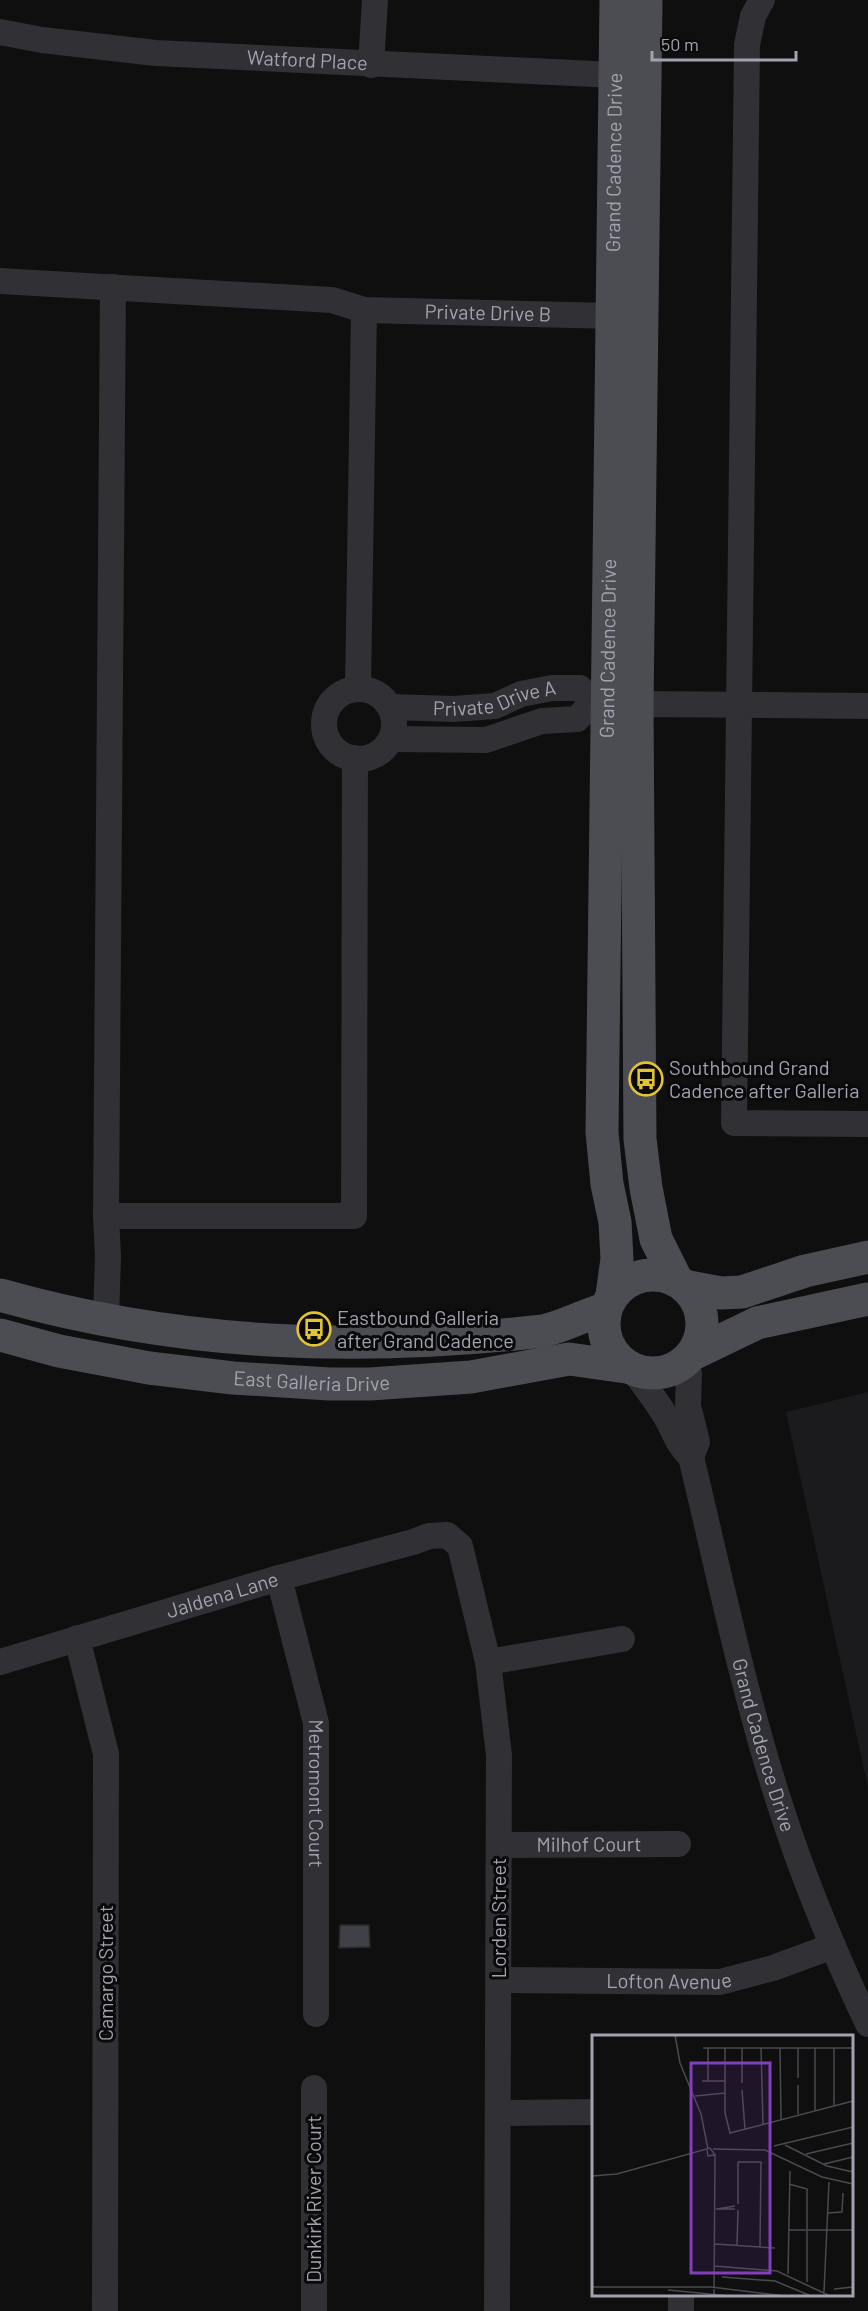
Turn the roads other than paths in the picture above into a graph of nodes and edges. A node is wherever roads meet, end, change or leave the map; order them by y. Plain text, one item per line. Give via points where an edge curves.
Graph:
1 (375, 0) edge
2 (616, 0) edge
3 (646, 0) edge
4 (762, 0) edge
5 (0, 32) edge
6 (371, 65) junction
7 (615, 75) junction
8 (0, 281) edge
9 (113, 287) junction
10 (364, 310) junction
11 (612, 316) junction
12 (358, 689) junction
13 (612, 703) junction
14 (739, 705) junction
15 (868, 706) edge
16 (390, 707) junction
17 (454, 709) junction
18 (391, 739) junction
19 (455, 741) junction
20 (355, 758) junction
21 (868, 1124) edge
22 (106, 1216) junction
23 (868, 1257) edge
24 (680, 1283) junction
25 (0, 1294) edge
26 (868, 1299) edge
27 (609, 1302) junction
28 (106, 1320) junction
29 (0, 1335) edge
30 (690, 1357) junction
31 (630, 1368) junction
32 (691, 1457) junction
33 (447, 1535) joint
34 (279, 1578) junction
35 (77, 1638) junction
36 (622, 1639) dead end
37 (0, 1662) edge
38 (488, 1662) junction
39 (678, 1844) dead end
40 (499, 1845) junction
41 (833, 1946) junction
42 (499, 1980) junction
43 (316, 2014) dead end
44 (868, 2024) edge
45 (314, 2088) dead end
46 (592, 2112) edge
47 (498, 2113) junction
48 (105, 2311) edge
49 (314, 2311) edge
50 (497, 2311) edge

1 - 6 street
2 - 7 main road, Grand Cadence Drive
3 - 13 main road, Grand Cadence Drive
4 - 14 street via 753,16 747,45
5 - 6 street, Watford Place via 156,52
6 - 7 street, Watford Place
7 - 11 main road, Grand Cadence Drive
8 - 9 street, Private Drive B
9 - 10 street, Private Drive B via 332,300
9 - 22 street
10 - 11 street, Private Drive B
10 - 12 street
11 - 13 main road, Grand Cadence Drive
12 - 16 street via 375,693
12 - 20 street via 340,694 331,703 324,725 334,747
13 - 14 street
13 - 17 street, Private Drive A via 580,688 552,688 521,694 495,706
13 - 19 street, Private Drive A via 577,719 542,721 486,740
13 - 24 main road, Grand Cadence Drive via 640,1139 656,1239
13 - 27 main road, Grand Cadence Drive via 602,1132 617,1259
14 - 15 street
14 - 21 street via 734,1123
16 - 17 street, Private Drive A
16 - 18 street via 394,717
17 - 19 street
18 - 19 street, Private Drive A
18 - 20 street via 376,754
20 - 22 street via 354,1216
22 - 28 street
23 - 24 main road via 805,1271 742,1292 721,1293
24 - 27 main road via 663,1276 635,1278 622,1285
24 - 30 main road via 697,1303 702,1325 700,1340
25 - 28 main road, East Galleria Drive
26 - 30 main road via 757,1323
27 - 28 main road, East Galleria Drive via 558,1327 425,1340 336,1343 233,1338
27 - 31 main road via 603,1325 606,1341 614,1356
29 - 31 main road, East Galleria Drive via 149,1368 296,1382 370,1384 471,1377 569,1359
30 - 31 main road via 675,1369 661,1373 647,1374
30 - 32 street, Grand Cadence Drive via 688,1406 697,1442
31 - 32 street, Grand Cadence Drive via 654,1396 680,1447
32 - 41 street, Grand Cadence Drive via 761,1743 796,1853
33 - 34 street, Jaldena Lane via 429,1536
33 - 38 street, Lorden Street via 460,1546
34 - 35 street, Jaldena Lane
34 - 43 street, Metromont Court via 316,1723
35 - 37 street, Jaldena Lane
35 - 48 street, Camargo Street via 106,1754
36 - 38 street
38 - 40 street, Lorden Street via 499,1755
39 - 40 street, Milhof Court
40 - 42 street, Lorden Street
41 - 42 street, Lofton Avenue via 720,1982
41 - 44 street, Grand Cadence Drive
42 - 47 street, Lorden Street
45 - 49 street, Dunkirk River Court
46 - 47 street
47 - 50 street, Lorden Street

